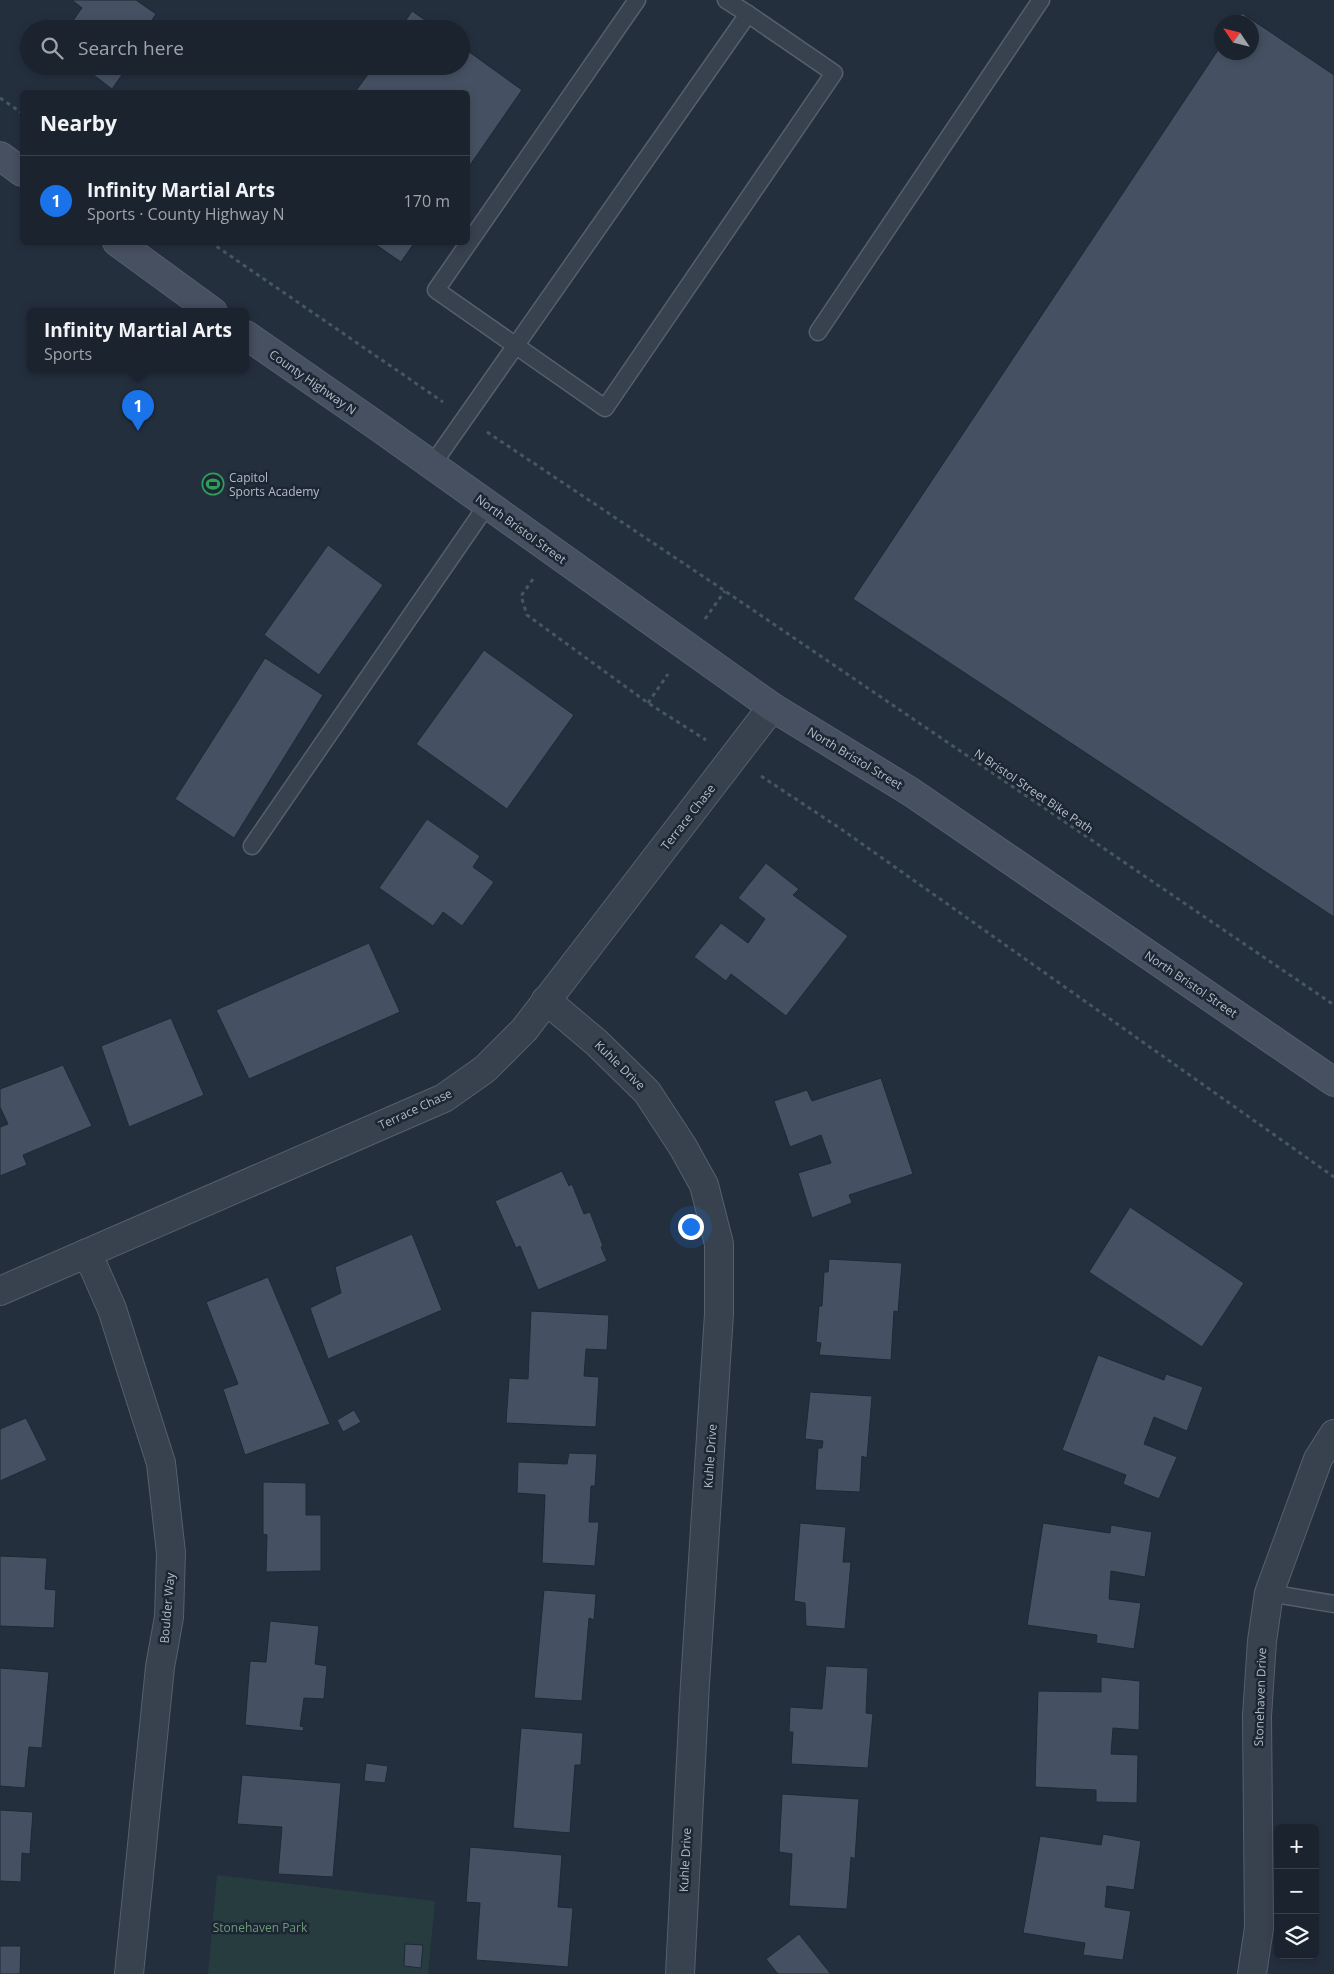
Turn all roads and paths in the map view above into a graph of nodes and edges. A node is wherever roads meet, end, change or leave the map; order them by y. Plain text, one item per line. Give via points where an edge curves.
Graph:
1 (637, 0) edge
2 (726, 0) edge
3 (1041, 0) edge
4 (748, 14) junction
5 (0, 98) edge
6 (20, 113) edge
7 (0, 156) edge
8 (20, 171) edge
9 (470, 241) edge
10 (120, 245) edge
11 (467, 245) edge
12 (207, 308) edge
13 (818, 332) dead end
14 (249, 337) edge
15 (515, 346) junction
16 (380, 428) joint
17 (432, 465) junction
18 (487, 505) junction
19 (552, 552) junction
20 (725, 591) dead end
21 (772, 707) junction
22 (734, 758) junction
23 (252, 846) dead end
24 (546, 1000) junction
25 (1334, 1005) edge
26 (1334, 1082) edge
27 (1334, 1177) edge
28 (85, 1254) junction
29 (0, 1291) edge
30 (1334, 1434) edge
31 (1269, 1593) junction
32 (1334, 1604) edge
33 (129, 1974) edge
34 (680, 1974) edge
35 (1252, 1974) edge

1 - 9 lane
2 - 4 lane
3 - 13 lane
4 - 15 lane
4 - 15 lane via 834,73 605,408
5 - 6 path
7 - 8 street
10 - 12 street
11 - 15 lane via 436,290
14 - 16 street, County Highway N
15 - 17 lane
16 - 17 street, North Bristol Street
17 - 18 street, North Bristol Street
18 - 19 street, North Bristol Street
18 - 23 lane
19 - 21 street, North Bristol Street
19 - 22 path via 521,596 527,615 648,703
20 - 25 path, N Bristol Street Bike Path
21 - 22 street, Terrace Chase
21 - 26 street, North Bristol Street via 911,792
22 - 24 street, Terrace Chase
22 - 27 path via 841,829
24 - 28 street, Terrace Chase via 524,1030 485,1069 444,1098
24 - 34 street, Kuhle Drive via 598,1043 647,1092 704,1185 718,1244 719,1314
28 - 29 street, Terrace Chase
28 - 33 street, Boulder Way via 112,1309 162,1462 171,1553 169,1617 160,1667
30 - 31 street, Stonehaven Drive via 1318,1459
31 - 32 lane
31 - 35 street, Stonehaven Drive via 1262,1641 1258,1716 1259,1928

